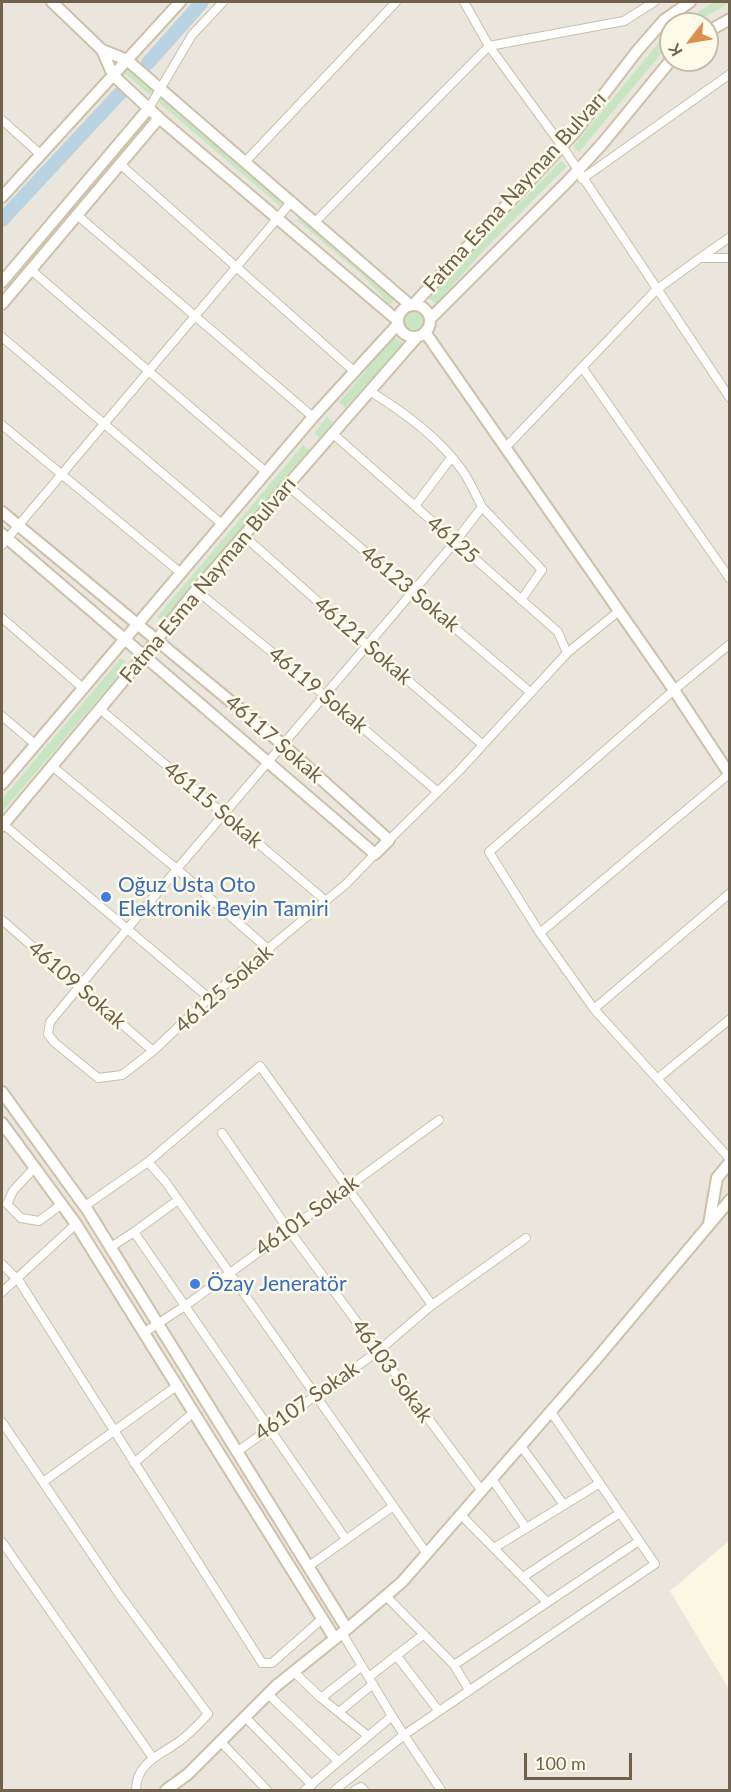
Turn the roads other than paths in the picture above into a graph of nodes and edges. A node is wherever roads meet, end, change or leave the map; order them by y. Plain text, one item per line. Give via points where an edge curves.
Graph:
1 (52, 2) edge
2 (180, 2) edge
3 (223, 2) edge
4 (396, 2) edge
5 (464, 2) edge
6 (654, 2) edge
7 (690, 2) edge
8 (489, 46) junction
9 (102, 50) junction
10 (127, 60) junction
11 (661, 72) edge
12 (729, 74) edge
13 (113, 75) junction
14 (161, 90) junction
15 (149, 108) junction
16 (159, 118) junction
17 (2, 120) edge
18 (562, 146) junction
19 (40, 154) junction
20 (246, 161) junction
21 (120, 164) junction
22 (579, 175) junction
23 (2, 196) edge
24 (292, 201) junction
25 (77, 215) junction
26 (277, 219) junction
27 (315, 221) junction
28 (729, 237) edge
29 (700, 258) junction
30 (729, 258) edge
31 (236, 267) junction
32 (31, 270) junction
33 (2, 282) edge
34 (656, 290) junction
35 (2, 304) edge
36 (412, 305) junction
37 (195, 316) junction
38 (430, 319) junction
39 (398, 322) junction
40 (421, 335) junction
41 (2, 337) edge
42 (582, 367) junction
43 (149, 371) junction
44 (354, 372) junction
45 (371, 392) junction
46 (729, 398) edge
47 (313, 417) junction
48 (104, 424) junction
49 (2, 425) edge
50 (332, 433) junction
51 (506, 447) junction
52 (451, 458) junction
53 (266, 472) junction
54 (61, 474) junction
55 (288, 486) junction
56 (415, 506) junction
57 (482, 507) junction
58 (2, 512) edge
59 (222, 524) junction
60 (17, 526) junction
61 (244, 536) junction
62 (3, 539) edge
63 (455, 542) junction
64 (181, 573) junction
65 (729, 579) edge
66 (196, 590) junction
67 (413, 590) junction
68 (521, 600) junction
69 (620, 611) junction
70 (2, 618) edge
71 (136, 624) junction
72 (124, 639) junction
73 (157, 640) junction
74 (729, 644) edge
75 (367, 645) junction
76 (567, 652) junction
77 (144, 656) junction
78 (83, 688) junction
79 (674, 690) junction
80 (530, 692) junction
81 (324, 695) junction
82 (100, 709) junction
83 (2, 716) edge
84 (35, 744) junction
85 (282, 744) junction
86 (483, 745) junction
87 (267, 762) junction
88 (52, 766) junction
89 (729, 775) edge
90 (2, 784) edge
91 (438, 792) junction
92 (224, 813) junction
93 (2, 825) edge
94 (389, 840) junction
95 (375, 854) junction
96 (177, 869) junction
97 (729, 893) edge
98 (326, 901) junction
99 (2, 920) edge
100 (128, 928) junction
101 (540, 933) junction
102 (269, 950) junction
103 (79, 987) junction
104 (210, 998) junction
105 (594, 1009) junction
106 (729, 1019) edge
107 (153, 1051) junction
108 (657, 1079) junction
109 (2, 1092) edge
110 (439, 1120) dead end
111 (2, 1123) edge
112 (222, 1133) dead end
113 (729, 1160) edge
114 (148, 1162) junction
115 (35, 1167) junction
116 (346, 1187) junction
117 (178, 1200) junction
118 (729, 1200) edge
119 (62, 1204) junction
120 (85, 1206) junction
121 (76, 1224) junction
122 (709, 1224) junction
123 (288, 1229) junction
124 (134, 1232) junction
125 (526, 1238) dead end
126 (111, 1246) junction
127 (2, 1264) edge
128 (228, 1274) junction
129 (16, 1278) junction
130 (2, 1292) edge
131 (432, 1305) junction
132 (185, 1306) junction
133 (160, 1324) junction
134 (145, 1332) junction
135 (377, 1352) junction
136 (178, 1385) junction
137 (315, 1396) junction
138 (194, 1412) junction
139 (551, 1412) junction
140 (2, 1422) edge
141 (270, 1428) junction
142 (114, 1430) junction
143 (521, 1446) junction
144 (238, 1451) junction
145 (134, 1463) junction
146 (492, 1479) junction
147 (43, 1482) junction
148 (600, 1483) junction
149 (482, 1491) junction
150 (564, 1505) junction
151 (392, 1507) junction
152 (620, 1513) junction
153 (461, 1515) junction
154 (526, 1528) junction
155 (345, 1539) junction
156 (639, 1541) junction
157 (2, 1542) edge
158 (494, 1548) junction
159 (427, 1554) junction
160 (309, 1566) junction
161 (523, 1577) junction
162 (386, 1596) junction
163 (547, 1602) junction
164 (323, 1618) junction
165 (342, 1634) junction
166 (424, 1634) junction
167 (396, 1655) junction
168 (454, 1665) junction
169 (362, 1666) junction
170 (294, 1672) junction
171 (371, 1680) junction
172 (469, 1690) junction
173 (268, 1694) junction
174 (321, 1698) junction
175 (438, 1710) junction
176 (339, 1712) junction
177 (392, 1716) junction
178 (245, 1717) junction
179 (404, 1735) junction
180 (368, 1736) junction
181 (220, 1741) junction
182 (153, 1758) junction
183 (338, 1761) junction
184 (308, 1788) edge
185 (136, 1791) edge
186 (166, 1791) edge
187 (267, 1791) edge
188 (335, 1791) edge
189 (356, 1791) edge
190 (364, 1791) edge
191 (441, 1791) edge

1 - 9 street
2 - 10 street
3 - 14 street via 192,35
4 - 20 street
5 - 8 street
6 - 8 street via 624,21
7 - 18 street, Fatma Esma Nayman Bulvarı via 664,20
8 - 18 street
8 - 27 street
9 - 10 street
9 - 13 street
10 - 13 street
10 - 14 street
11 - 22 street, Fatma Esma Nayman Bulvarı
12 - 22 street
13 - 15 street
13 - 19 street
14 - 15 street
14 - 20 street
15 - 16 street
15 - 33 street
16 - 21 street
16 - 26 street
17 - 19 street
18 - 22 street
18 - 36 street, Fatma Esma Nayman Bulvarı
19 - 23 street
20 - 24 street
21 - 25 street
21 - 31 street
22 - 34 street
22 - 38 street, Fatma Esma Nayman Bulvarı
24 - 26 street
24 - 27 street
25 - 32 street
25 - 37 street
26 - 31 street
26 - 39 street
27 - 36 street
28 - 29 street
29 - 30 street
29 - 34 street
31 - 37 street
31 - 44 street
32 - 35 street
32 - 43 street
34 - 42 street
34 - 46 street
36 - 38 street via 426,310
36 - 39 street via 401,310
37 - 43 street
37 - 47 street
38 - 40 street
39 - 40 street via 403,333
39 - 44 street, Fatma Esma Nayman Bulvarı
40 - 45 street, Fatma Esma Nayman Bulvarı
40 - 51 street
41 - 48 street
42 - 51 street
42 - 65 street
43 - 48 street
43 - 53 street
44 - 47 street, Fatma Esma Nayman Bulvarı
45 - 50 street, Fatma Esma Nayman Bulvarı
45 - 52 street via 424,430
47 - 53 street, Fatma Esma Nayman Bulvarı
48 - 54 street
48 - 59 street
49 - 54 street
50 - 55 street, Fatma Esma Nayman Bulvarı
50 - 56 street, 46125
51 - 69 street
52 - 56 street
52 - 57 street via 463,471
53 - 59 street, Fatma Esma Nayman Bulvarı
54 - 60 street
54 - 64 street
55 - 61 street, Fatma Esma Nayman Bulvarı
55 - 67 street, 46123 Sokak
56 - 63 street, 46125
57 - 63 street
57 - 68 street via 542,570
58 - 60 street, 46117 Sokak
59 - 64 street, Fatma Esma Nayman Bulvarı
60 - 62 street
60 - 71 street, 46117 Sokak
61 - 66 street, Fatma Esma Nayman Bulvarı
61 - 75 street, 46121 Sokak
62 - 72 street, 46117 Sokak
63 - 67 street
63 - 68 street, 46125
64 - 71 street, Fatma Esma Nayman Bulvarı
66 - 73 street, Fatma Esma Nayman Bulvarı
66 - 81 street, 46119 Sokak
67 - 75 street
67 - 80 street, 46123 Sokak
68 - 76 street, 46125 via 558,632
69 - 76 street
69 - 79 street
70 - 78 street
71 - 72 street, Fatma Esma Nayman Bulvarı
71 - 73 street, 46117 Sokak
72 - 77 street, 46117 Sokak
72 - 78 street, Fatma Esma Nayman Bulvarı
73 - 77 street, Fatma Esma Nayman Bulvarı
73 - 85 street, 46117 Sokak
74 - 79 street
75 - 81 street
75 - 86 street, 46121 Sokak
76 - 80 street
77 - 82 street, Fatma Esma Nayman Bulvarı
77 - 87 street, 46117 Sokak
78 - 84 street, Fatma Esma Nayman Bulvarı
79 - 89 street
79 - 101 street via 489,852
80 - 86 street
81 - 85 street
81 - 91 street, 46119 Sokak
82 - 88 street, Fatma Esma Nayman Bulvarı
82 - 92 street, 46115 Sokak
83 - 84 street
84 - 90 street, Fatma Esma Nayman Bulvarı
85 - 87 street
85 - 94 street, 46117 Sokak
86 - 91 street
87 - 92 street
87 - 95 street, 46117 Sokak
88 - 93 street, Fatma Esma Nayman Bulvarı
88 - 96 street
89 - 101 street
91 - 94 street
92 - 96 street
92 - 98 street, 46115 Sokak
93 - 100 street
94 - 95 street
95 - 98 street, 46125 Sokak
96 - 100 street
96 - 102 street
97 - 105 street
98 - 102 street, 46125 Sokak
99 - 103 street, 46109 Sokak
100 - 103 street
100 - 104 street
101 - 105 street
102 - 104 street, 46125 Sokak
103 - 107 street, 46109 Sokak
103 - 107 street, 46125 Sokak via 50,1022 48,1034 54,1042 98,1078 122,1075
104 - 107 street, 46125 Sokak
105 - 108 street
106 - 108 street
108 - 113 street
109 - 120 street
110 - 116 street, 46101 Sokak
111 - 115 street
112 - 123 street, 46103 Sokak
113 - 122 street via 717,1178
114 - 116 street via 260,1066
114 - 117 street
114 - 120 street
115 - 119 street
115 - 119 street via 13,1191 7,1204 21,1218 39,1221
116 - 123 street, 46101 Sokak
116 - 131 street
117 - 124 street
117 - 128 street
118 - 122 street
119 - 121 street
120 - 126 street
121 - 129 street
121 - 134 street
122 - 139 street
123 - 128 street, 46101 Sokak
123 - 135 street, 46103 Sokak
124 - 126 street
124 - 132 street
125 - 131 street, 46107 Sokak
126 - 133 street
127 - 129 street
128 - 132 street, 46101 Sokak
128 - 137 street
129 - 130 street
129 - 142 street
131 - 135 street, 46107 Sokak
132 - 133 street, 46101 Sokak
132 - 141 street
133 - 134 street, 46101 Sokak
133 - 144 street
134 - 136 street
135 - 137 street, 46107 Sokak
135 - 149 street, 46103 Sokak
136 - 138 street
136 - 142 street
137 - 141 street, 46107 Sokak
137 - 151 street
138 - 145 street
138 - 164 street
139 - 143 street
139 - 148 street
140 - 147 street
141 - 144 street, 46107 Sokak
141 - 155 street
142 - 145 street
142 - 147 street
143 - 146 street
143 - 150 street
144 - 160 street
145 - 164 street via 262,1663 272,1663
146 - 149 street
146 - 154 street
147 - 182 street via 208,1714 194,1730
148 - 150 street
148 - 152 street
149 - 153 street
150 - 154 street
151 - 155 street
151 - 159 street
152 - 156 street
152 - 161 street
153 - 158 street
153 - 159 street
154 - 158 street
155 - 160 street
156 - 163 street
156 - 172 street via 655,1564
157 - 182 street
158 - 161 street
159 - 162 street
160 - 165 street
161 - 163 street
162 - 165 street
162 - 166 street
163 - 168 street
164 - 165 street
165 - 169 street
165 - 170 street
166 - 167 street
166 - 168 street
167 - 171 street
167 - 175 street
168 - 172 street
169 - 171 street
169 - 174 street
170 - 173 street
170 - 174 street
171 - 176 street
171 - 177 street
172 - 175 street
173 - 178 street
173 - 183 street
174 - 176 street
175 - 179 street
176 - 180 street
177 - 179 street
177 - 180 street
178 - 181 street
178 - 184 street
179 - 188 street
179 - 191 street
180 - 183 street
181 - 186 street
181 - 187 street
182 - 185 street via 141,1770
183 - 184 street
189 - 190 street via 361,1787

